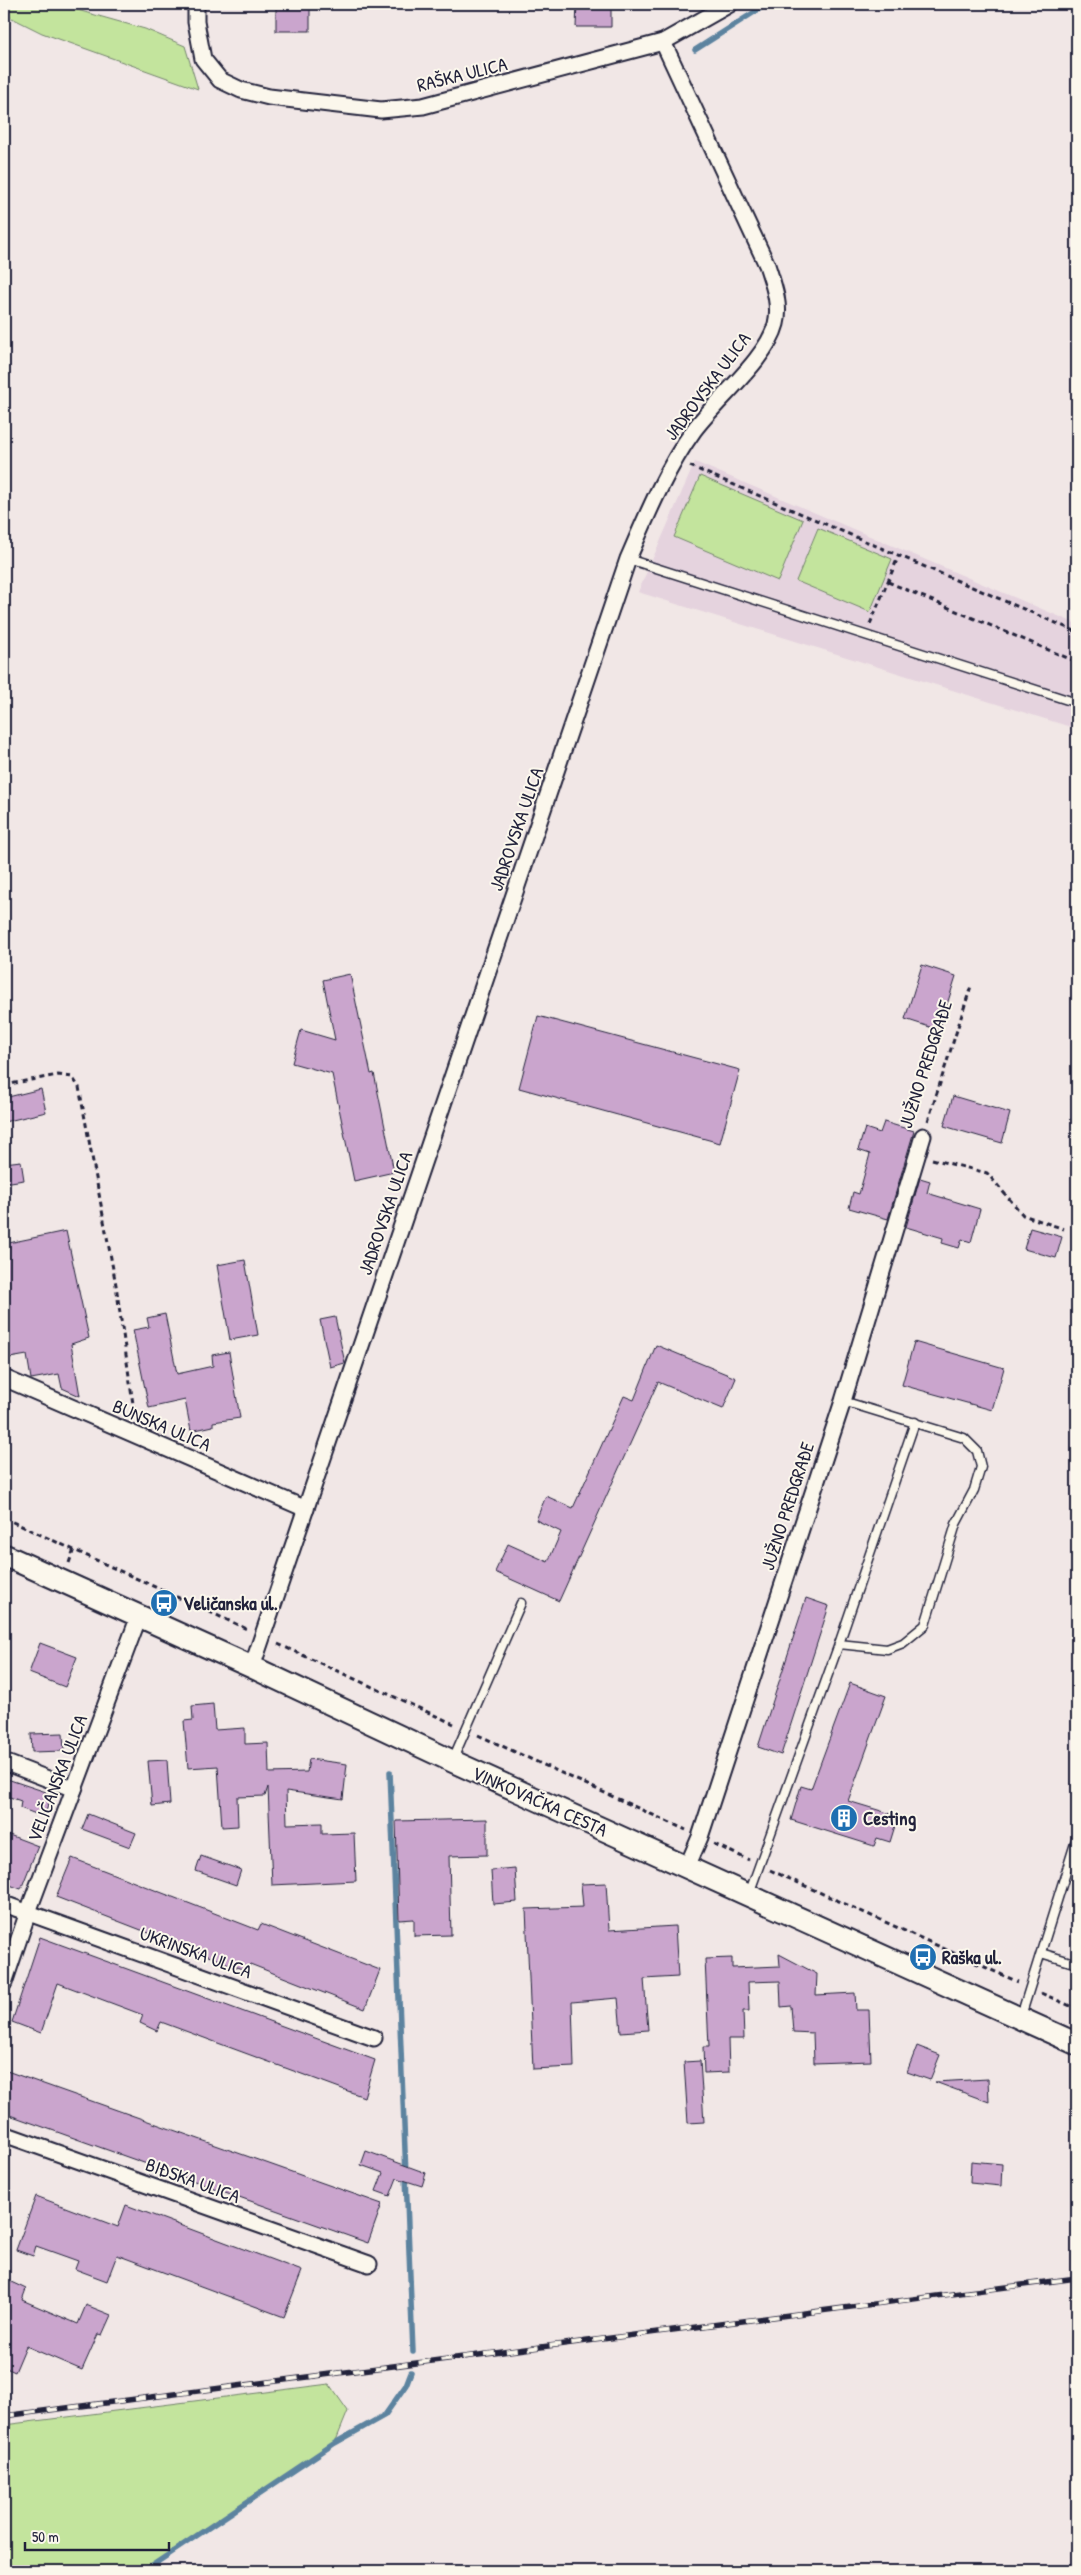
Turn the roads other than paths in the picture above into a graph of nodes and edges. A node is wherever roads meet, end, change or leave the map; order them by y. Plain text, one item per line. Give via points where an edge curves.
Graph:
1 (196, 4) edge
2 (730, 4) edge
3 (663, 42) junction
4 (628, 559) junction
5 (1077, 703) edge
6 (923, 1136) road end
7 (4, 1378) edge
8 (843, 1401) junction
9 (915, 1422) junction
10 (306, 1508) junction
11 (4, 1555) edge
12 (521, 1602) dead end
13 (139, 1616) junction
14 (839, 1644) junction
15 (252, 1667) junction
16 (452, 1761) junction
17 (4, 1762) edge
18 (74, 1789) junction
19 (1077, 1836) edge
20 (687, 1867) junction
21 (749, 1894) junction
22 (4, 1904) edge
23 (28, 1912) junction
24 (1041, 1953) junction
25 (1077, 1964) edge
26 (4, 1983) edge
27 (1020, 2018) junction
28 (374, 2038) dead end
29 (1077, 2044) edge
30 (4, 2134) edge
31 (369, 2264) dead end

1 - 3 street, RAŠKA ULICA via 203,59 220,80 241,90 325,105 381,110 423,106
2 - 3 street, RAŠKA ULICA
3 - 4 street, JADROVSKA ULICA via 767,265 777,295 776,325 758,357 694,430 649,509
4 - 5 lane
4 - 10 street, JADROVSKA ULICA
6 - 8 street, JUŽNO PREDGRAĐE
7 - 10 street, BUNSKA ULICA
8 - 9 lane
8 - 20 street, JUŽNO PREDGRAĐE via 700,1837
9 - 14 lane
9 - 14 lane via 964,1438 977,1451 981,1468 974,1490 956,1524 925,1624 903,1643 887,1649
10 - 15 street, JADROVSKA ULICA
11 - 13 main road, VINKOVAČKA CESTA
12 - 16 lane
13 - 15 main road, VINKOVAČKA CESTA
13 - 18 street, VELIČANSKA ULICA
14 - 21 lane
15 - 16 main road, VINKOVAČKA CESTA
16 - 20 main road, VINKOVAČKA CESTA
17 - 18 street
18 - 23 street, VELIČANSKA ULICA
19 - 24 lane
20 - 21 main road, VINKOVAČKA CESTA
21 - 27 main road, VINKOVAČKA CESTA
22 - 23 street, UKRINSKA ULICA
23 - 26 street, VELIČANSKA ULICA
23 - 28 street, UKRINSKA ULICA
24 - 25 lane
24 - 27 lane
27 - 29 main road, VINKOVAČKA CESTA
30 - 31 street, BIĐSKA ULICA

